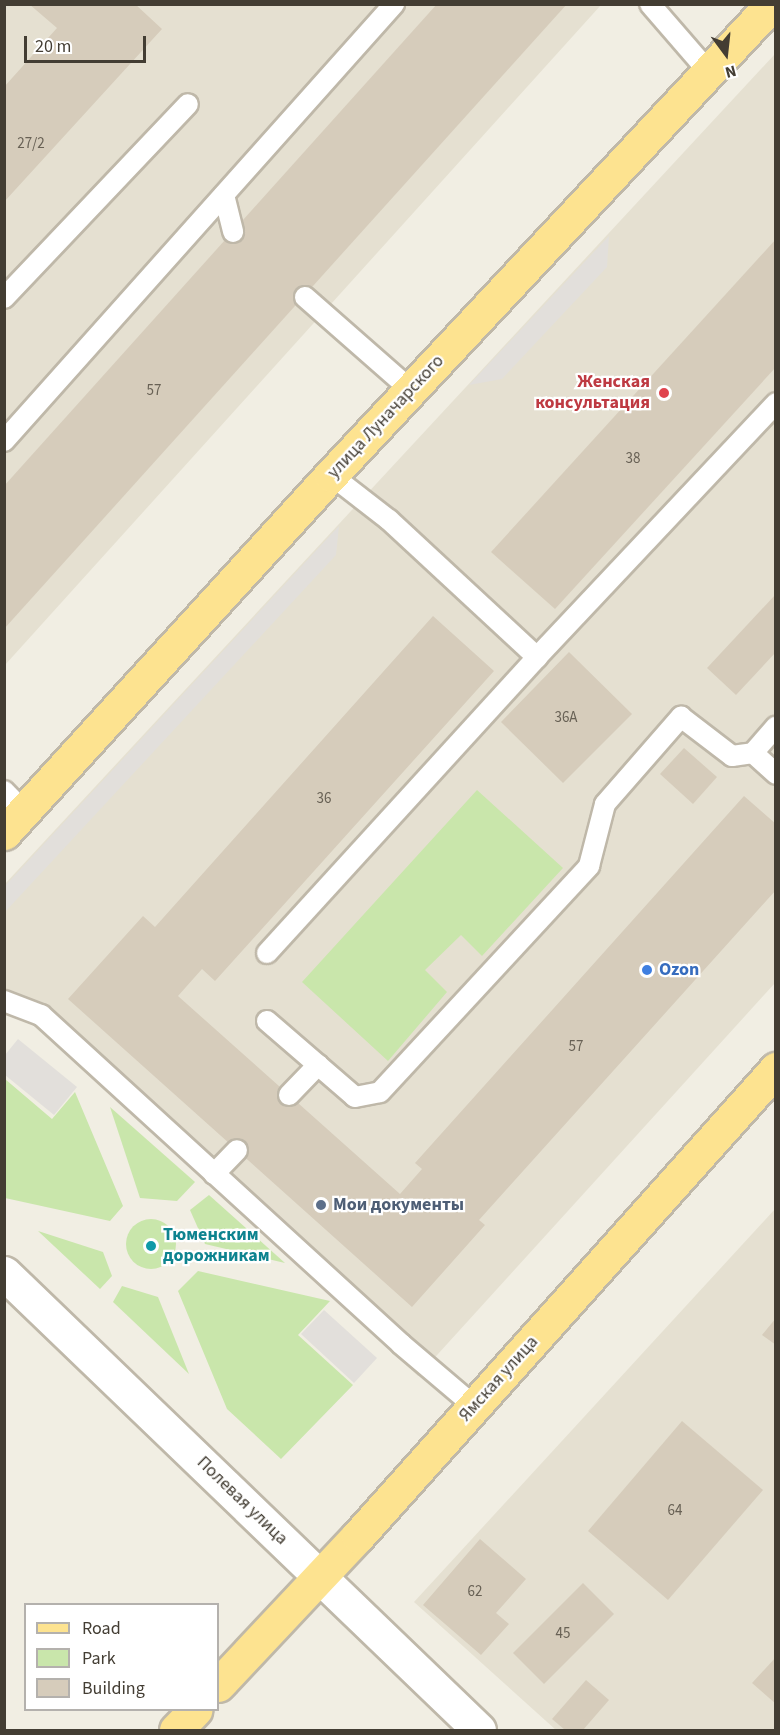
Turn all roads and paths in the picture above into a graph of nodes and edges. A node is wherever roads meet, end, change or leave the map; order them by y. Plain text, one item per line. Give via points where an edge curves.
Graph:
1 (394, 4) edge
2 (650, 4) edge
3 (772, 4) edge
4 (709, 72) junction
5 (188, 104) dead end
6 (224, 195) junction
7 (233, 232) dead end
8 (305, 297) dead end
9 (4, 298) edge
10 (411, 390) junction
11 (776, 403) edge
12 (4, 441) edge
13 (331, 475) junction
14 (537, 657) junction
15 (776, 727) edge
16 (753, 753) junction
17 (776, 774) edge
18 (11, 812) edge
19 (267, 953) dead end
20 (4, 1001) edge
21 (267, 1021) dead end
22 (318, 1065) junction
23 (776, 1069) edge
24 (289, 1095) dead end
25 (237, 1150) dead end
26 (214, 1174) junction
27 (4, 1273) edge
28 (474, 1406) junction
29 (320, 1576) junction
30 (219, 1684) edge
31 (194, 1711) edge
32 (176, 1731) edge
33 (479, 1731) edge

1 - 6 lane
2 - 4 lane
3 - 4 main road, улица Луначарского
4 - 10 main road, улица Луначарского
5 - 9 lane
6 - 7 lane
6 - 12 lane
8 - 10 lane
10 - 13 main road, улица Луначарского
11 - 14 lane
13 - 14 lane via 389,520
13 - 18 main road, улица Луначарского
14 - 19 lane
15 - 16 lane
16 - 17 lane
16 - 22 lane via 732,756 681,717 605,804 590,866 380,1092 355,1097
20 - 26 lane via 41,1015
21 - 22 lane
22 - 24 lane
23 - 28 main road, Ямская улица
25 - 26 lane
26 - 28 lane
27 - 29 street, Полевая улица
28 - 29 main road, Ямская улица
29 - 30 main road, Ямская улица
29 - 33 street, Полевая улица
31 - 32 main road

